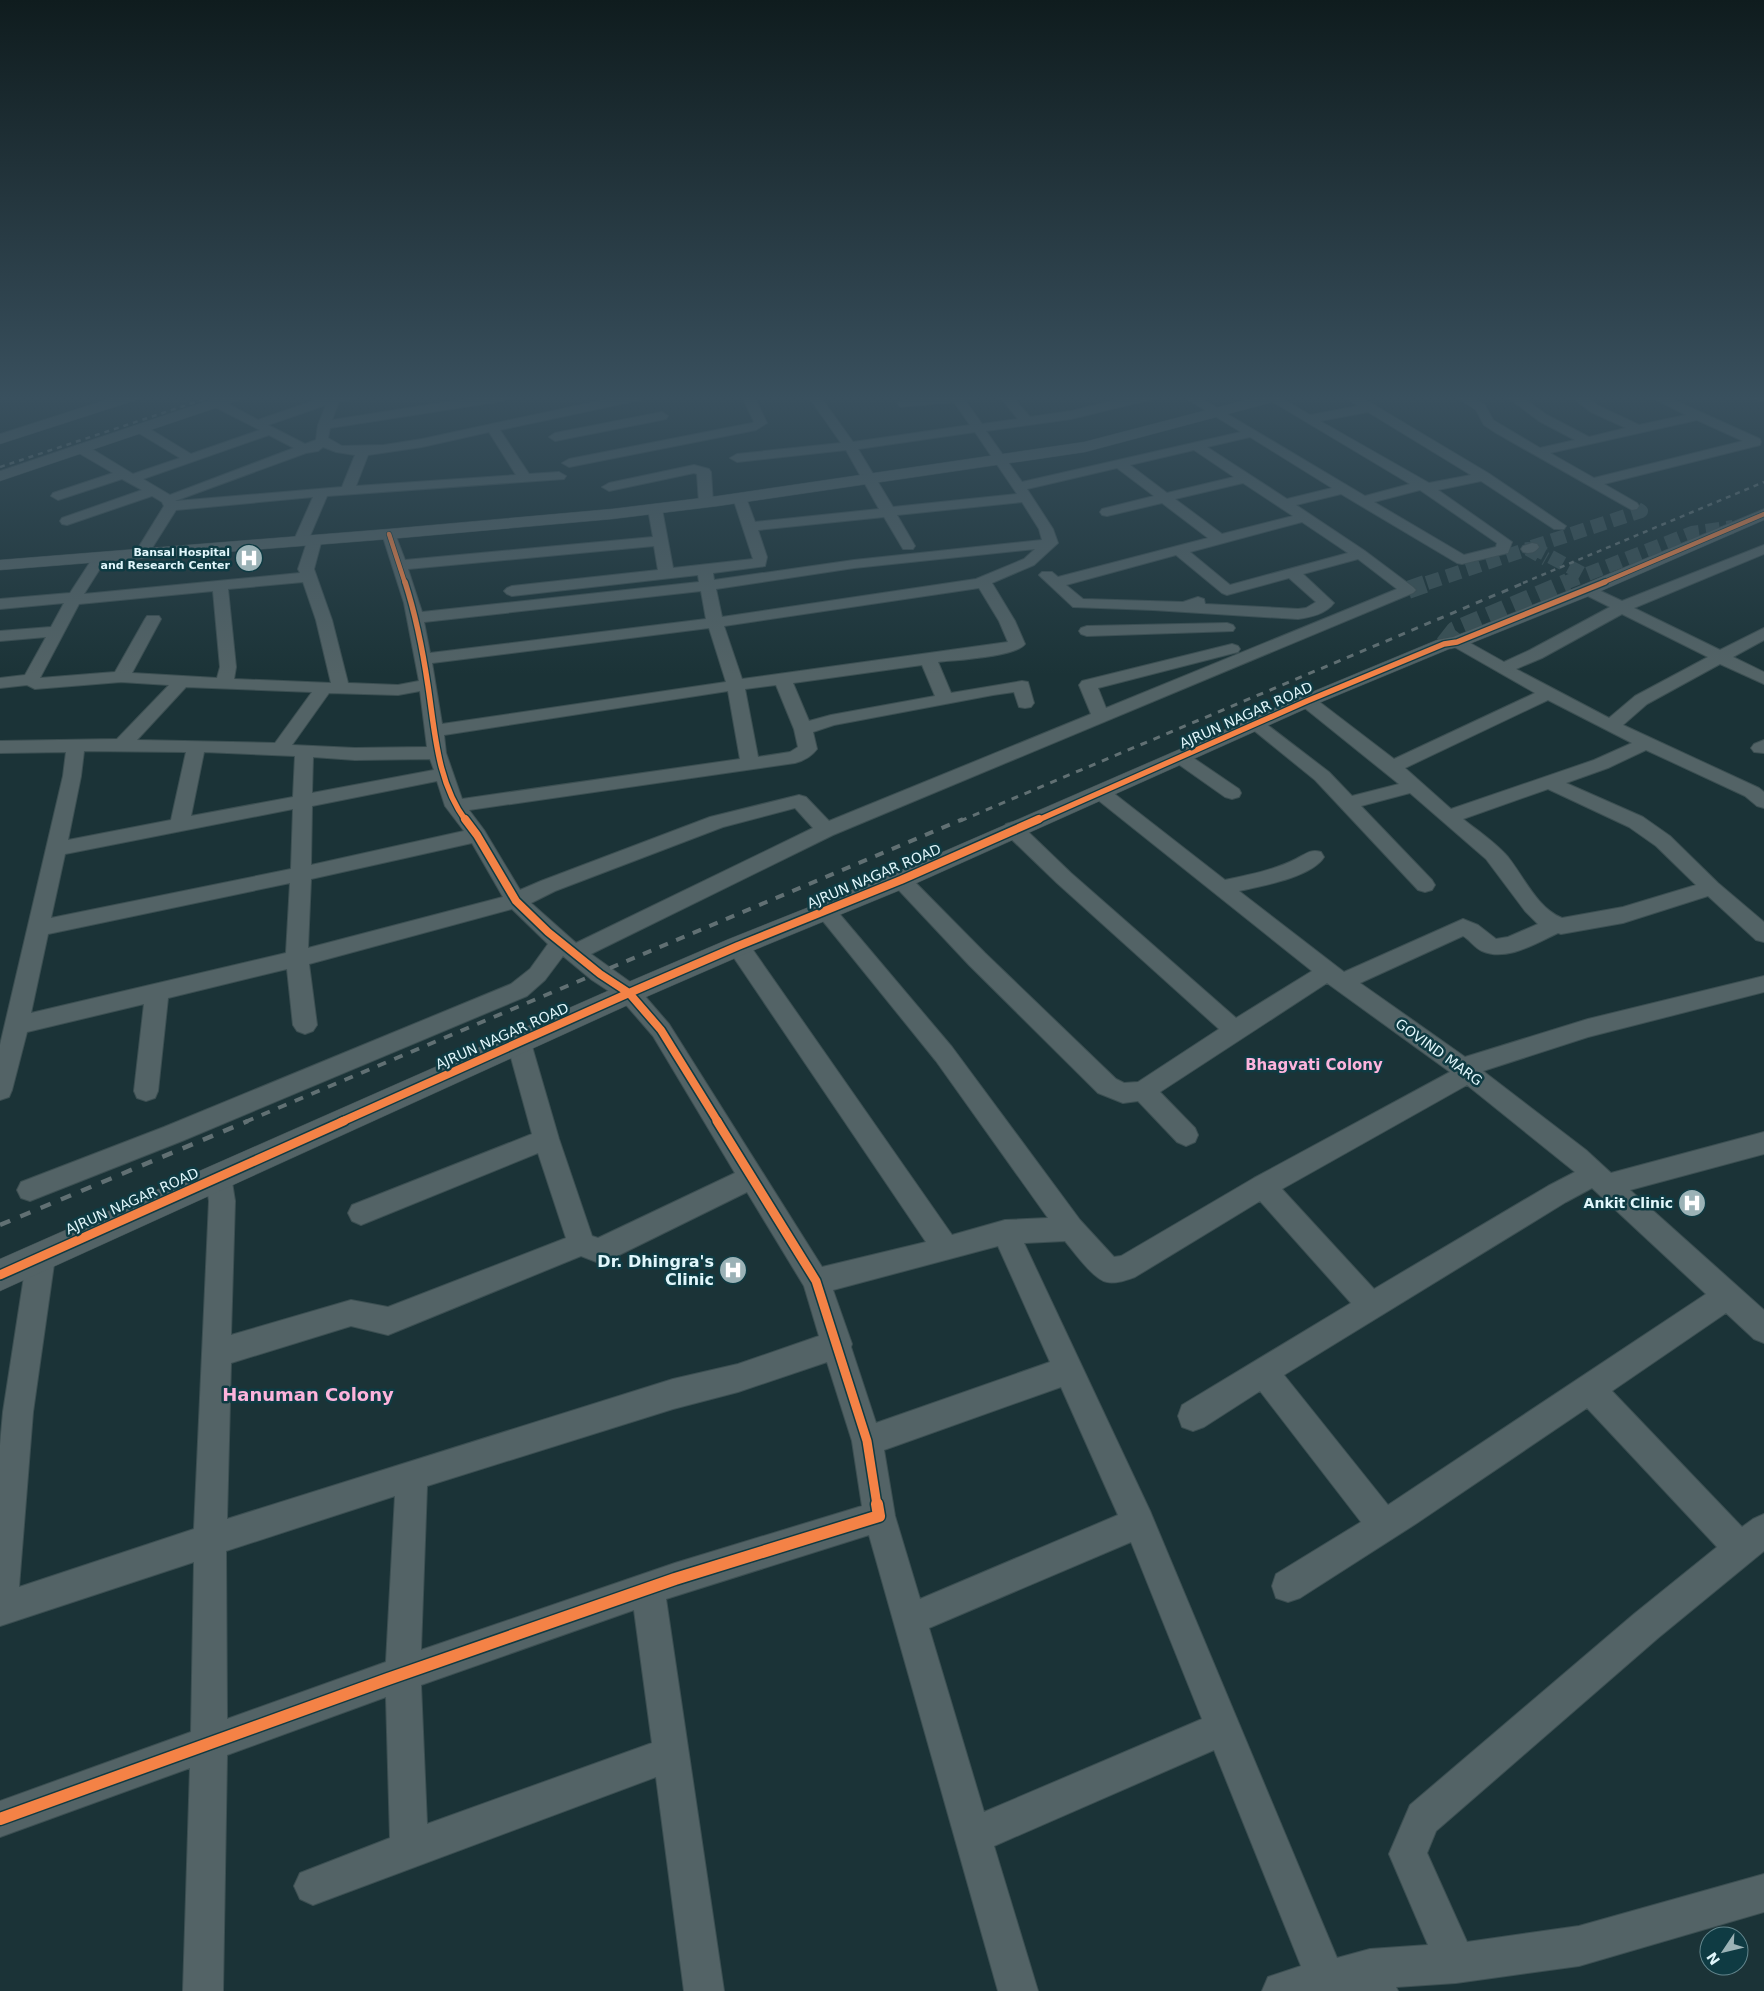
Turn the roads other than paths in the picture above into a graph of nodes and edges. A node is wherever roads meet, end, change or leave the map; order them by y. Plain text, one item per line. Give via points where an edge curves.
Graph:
1 (82, 489) edge
2 (149, 489) edge
3 (205, 489) edge
4 (362, 489) edge
5 (705, 489) edge
6 (805, 489) edge
7 (874, 489) edge
8 (1020, 489) edge
9 (1033, 489) edge
10 (1152, 489) edge
11 (1202, 489) edge
12 (1262, 489) edge
13 (1344, 489) joint
14 (1417, 489) edge
15 (1428, 489) edge
16 (1503, 489) edge
17 (1602, 489) edge
18 (347, 490) joint
19 (153, 491) junction
20 (322, 492) junction
21 (1022, 492) junction
22 (58, 496) dead end
23 (740, 498) junction
24 (1166, 498) junction
25 (1363, 501) junction
26 (706, 502) junction
27 (170, 503) junction
28 (1285, 504) junction
29 (1632, 506) dead end
30 (654, 509) junction
31 (888, 512) junction
32 (1107, 512) dead end
33 (1764, 514) edge
34 (1305, 517) junction
35 (67, 521) dead end
36 (1560, 526) dead end
37 (750, 527) junction
38 (389, 534) junction
39 (1049, 536) junction
40 (308, 540) junction
41 (1220, 540) junction
42 (660, 541) junction
43 (908, 546) junction
44 (1764, 549) edge
45 (1179, 550) junction
46 (142, 553) junction
47 (1360, 554) junction
48 (101, 556) junction
49 (1032, 560) junction
50 (760, 563) junction
51 (0, 565) edge
52 (399, 566) junction
53 (1292, 572) junction
54 (666, 574) junction
55 (705, 577) junction
56 (308, 578) junction
57 (983, 581) junction
58 (1584, 581) junction
59 (1055, 583) junction
60 (220, 587) junction
61 (1227, 590) junction
62 (497, 593) dead end
63 (75, 598) junction
64 (0, 604) edge
65 (419, 607) junction
66 (1185, 607) junction
67 (1622, 607) junction
68 (1223, 609) junction
69 (152, 619) dead end
70 (716, 622) junction
71 (1227, 628) junction
72 (57, 631) junction
73 (1087, 631) dead end
74 (1764, 633) edge
75 (0, 636) edge
76 (1457, 642) junction
77 (1240, 652) junction
78 (1719, 656) junction
79 (928, 658) junction
80 (1502, 669) junction
81 (426, 672) junction
82 (121, 677) junction
83 (1764, 679) edge
84 (31, 680) junction
85 (183, 680) junction
86 (783, 680) junction
87 (0, 683) edge
88 (224, 684) junction
89 (736, 686) junction
90 (333, 688) junction
91 (1548, 694) junction
92 (945, 699) junction
93 (1307, 701) junction
94 (1025, 703) dead end
95 (1100, 716) junction
96 (1255, 724) junction
97 (1611, 726) junction
98 (803, 729) junction
99 (1645, 744) junction
100 (76, 745) junction
101 (122, 745) junction
102 (196, 746) junction
103 (0, 747) edge
104 (280, 749) junction
105 (304, 751) junction
106 (438, 752) junction
107 (1180, 757) junction
108 (750, 763) junction
109 (1392, 767) junction
110 (1549, 782) junction
111 (1413, 786) junction
112 (1100, 792) junction
113 (1232, 793) dead end
114 (1760, 795) edge
115 (303, 800) junction
116 (1348, 803) junction
117 (455, 806) junction
118 (1448, 817) junction
119 (180, 824) junction
120 (1013, 829) junction
121 (826, 830) junction
122 (477, 835) junction
123 (56, 849) junction
124 (1314, 857) dead end
125 (301, 874) junction
126 (901, 880) junction
127 (1425, 885) dead end
128 (1220, 888) junction
129 (1710, 888) junction
130 (516, 902) junction
131 (825, 910) junction
132 (1555, 925) junction
133 (38, 928) junction
134 (1764, 934) edge
135 (738, 946) junction
136 (567, 948) junction
137 (297, 959) junction
138 (1335, 977) junction
139 (1764, 984) edge
140 (157, 993) junction
141 (629, 993) junction
142 (17, 1025) junction
143 (305, 1025) dead end
144 (1235, 1030) junction
145 (519, 1043) junction
146 (1466, 1071) junction
147 (0, 1090) edge
148 (146, 1091) dead end
149 (1143, 1092) junction
150 (1186, 1135) dead end
151 (546, 1139) junction
152 (1764, 1143) edge
153 (218, 1176) junction
154 (752, 1178) junction
155 (1601, 1179) junction
156 (1263, 1186) junction
157 (30, 1190) dead end
158 (361, 1214) dead end
159 (1071, 1228) junction
160 (1005, 1232) junction
161 (580, 1244) junction
162 (946, 1249) junction
163 (41, 1256) junction
164 (0, 1274) edge
165 (816, 1281) junction
166 (1728, 1296) junction
167 (1372, 1306) junction
168 (1764, 1329) edge
169 (838, 1344) junction
170 (217, 1353) junction
171 (1068, 1370) junction
172 (1264, 1372) junction
173 (1590, 1389) junction
174 (9, 1416) edge
175 (1193, 1416) dead end
176 (868, 1441) junction
177 (412, 1475) junction
178 (879, 1516) junction
179 (1139, 1522) junction
180 (1384, 1526) junction
181 (1753, 1539) edge
182 (210, 1540) junction
183 (1288, 1586) dead end
184 (648, 1588) junction
185 (0, 1612) edge
186 (909, 1620) junction
187 (403, 1675) junction
188 (1224, 1728) junction
189 (209, 1744) junction
190 (670, 1754) junction
191 (0, 1819) edge
192 (973, 1836) junction
193 (409, 1850) junction
194 (313, 1886) dead end
195 (1764, 1893) edge
196 (1456, 1963) junction
197 (1326, 1980) junction
198 (1374, 1980) edge
199 (203, 1991) edge
200 (704, 1991) edge
201 (1018, 1991) edge
202 (1282, 1991) edge

1 - 22 street
2 - 19 street
3 - 27 street
4 - 18 street
5 - 26 street
6 - 23 street
7 - 31 street
8 - 21 street
9 - 21 street
10 - 24 street
11 - 24 street
12 - 28 street
13 - 25 street
13 - 28 street
14 - 25 street
15 - 25 street via 1505,542 1503,550 1462,560
16 - 36 street
17 - 29 street
18 - 20 street
19 - 27 street
19 - 35 street
20 - 27 street
20 - 40 street
21 - 31 street
21 - 39 street
23 - 26 street
23 - 37 street
24 - 32 street
24 - 41 street
26 - 30 street
27 - 46 street
28 - 34 street
30 - 38 street
30 - 42 street
31 - 37 street
31 - 43 street
33 - 58 street, AJRUN NAGAR ROAD
34 - 41 street
34 - 47 street
37 - 50 street
38 - 40 street
38 - 52 street
39 - 43 street
39 - 49 street
39 - 55 street via 854,564
40 - 46 street
40 - 56 street
41 - 45 street
42 - 52 street
42 - 54 street
43 - 50 street
44 - 67 street
45 - 59 street
45 - 61 street
46 - 48 street
47 - 53 street
47 - 77 street via 1408,590
48 - 51 street
48 - 63 street
49 - 57 street
49 - 59 street
50 - 55 street
52 - 65 street
53 - 61 street
53 - 68 street via 1326,603 1310,612 1298,614
54 - 55 street
54 - 62 street
55 - 65 street
55 - 70 street
56 - 60 street
56 - 90 street via 324,620
57 - 70 street
57 - 79 street via 1008,620 1017,644
58 - 67 street
58 - 76 street, AJRUN NAGAR ROAD
59 - 66 street via 1079,604
60 - 63 street
60 - 88 street via 228,667
61 - 66 street
63 - 64 street
63 - 72 street
65 - 81 street
66 - 68 street
67 - 78 street
67 - 80 street
68 - 71 street
69 - 82 street
70 - 81 street
70 - 89 street
71 - 73 street
71 - 77 street
72 - 75 street
72 - 84 street
74 - 78 street
76 - 80 street
76 - 93 street, AJRUN NAGAR ROAD via 1444,644
77 - 95 street
77 - 95 street via 1088,685
78 - 83 street
78 - 97 street via 1641,700
79 - 86 street
79 - 92 street
80 - 91 street
81 - 90 street via 398,690
81 - 106 street
82 - 84 street via 35,684
82 - 85 street
84 - 87 street
85 - 88 street
85 - 101 street
86 - 89 street
86 - 98 street
88 - 90 street
89 - 106 street via 629,700
89 - 108 street
90 - 104 street
91 - 97 street
91 - 109 street
92 - 94 street via 1022,686
92 - 98 street via 831,720
93 - 96 street, AJRUN NAGAR ROAD
93 - 109 street
95 - 121 street
96 - 107 street, AJRUN NAGAR ROAD
96 - 116 street via 1322,776
97 - 99 street
98 - 108 street via 808,749 795,757
99 - 110 street via 1602,764
99 - 114 street
100 - 101 street
100 - 103 street
100 - 123 street
101 - 102 street
102 - 104 street
102 - 119 street
104 - 105 street
105 - 106 street via 355,754
105 - 115 street
106 - 115 street
106 - 117 street
107 - 112 street, AJRUN NAGAR ROAD
107 - 113 street
108 - 117 street
109 - 111 street
110 - 118 street
110 - 129 street via 1636,822 1663,841
111 - 116 street
111 - 118 street
112 - 120 street, AJRUN NAGAR ROAD
112 - 128 street, GOVIND MARG
115 - 119 street
115 - 125 street
116 - 127 street
117 - 122 street
118 - 132 street via 1494,854 1543,918
119 - 123 street
120 - 126 street, AJRUN NAGAR ROAD
120 - 144 street
121 - 130 street via 799,801 717,822 548,886
121 - 136 street
122 - 125 street
122 - 130 street
123 - 133 street
124 - 128 street via 1298,866
125 - 133 street
125 - 137 street
126 - 131 street, AJRUN NAGAR ROAD
126 - 149 street via 1107,1086 1123,1093
128 - 138 street, GOVIND MARG
129 - 132 street via 1622,915
129 - 134 street
130 - 136 street
130 - 137 street
131 - 135 street, AJRUN NAGAR ROAD
131 - 159 street via 944,1054
132 - 138 street via 1506,946 1496,947 1463,927
133 - 142 street
135 - 141 street, AJRUN NAGAR ROAD
135 - 162 street
136 - 141 street
136 - 157 street via 519,990
137 - 140 street
137 - 143 street
138 - 144 street
138 - 146 street, GOVIND MARG
139 - 146 street via 1588,1028
140 - 142 street
140 - 148 street
141 - 145 street, AJRUN NAGAR ROAD
141 - 154 street via 661,1030
142 - 147 street
144 - 149 street
145 - 151 street
145 - 153 street, AJRUN NAGAR ROAD
146 - 155 street, GOVIND MARG
146 - 156 street
149 - 150 street
151 - 158 street
151 - 161 street
152 - 155 street
153 - 163 street, AJRUN NAGAR ROAD
153 - 170 street via 222,1201
154 - 161 street via 599,1251
154 - 165 street
155 - 166 street, GOVIND MARG
155 - 167 street
156 - 159 street via 1125,1268 1108,1270
156 - 167 street
159 - 160 street
160 - 162 street
160 - 171 street
161 - 170 street via 388,1321 351,1313
162 - 165 street
163 - 164 street, AJRUN NAGAR ROAD
163 - 174 street
165 - 169 street
166 - 168 street, GOVIND MARG
166 - 173 street
167 - 172 street
169 - 176 street
169 - 177 street via 738,1378 673,1394
170 - 182 street
171 - 176 street
171 - 179 street
172 - 175 street
172 - 180 street
173 - 180 street
173 - 181 street
174 - 185 street
176 - 178 street
177 - 182 street
177 - 187 street
178 - 184 street
178 - 186 street
179 - 186 street
179 - 188 street
180 - 183 street
181 - 196 street via 1646,1626 1423,1818 1408,1854
182 - 185 street
182 - 189 street
184 - 187 street
184 - 190 street
186 - 192 street
187 - 189 street
187 - 193 street
188 - 192 street
188 - 197 street
189 - 191 street
189 - 199 street
190 - 193 street
190 - 200 street
192 - 201 street
193 - 194 street
195 - 196 street via 1580,1946
196 - 198 street
197 - 198 street
197 - 202 street

